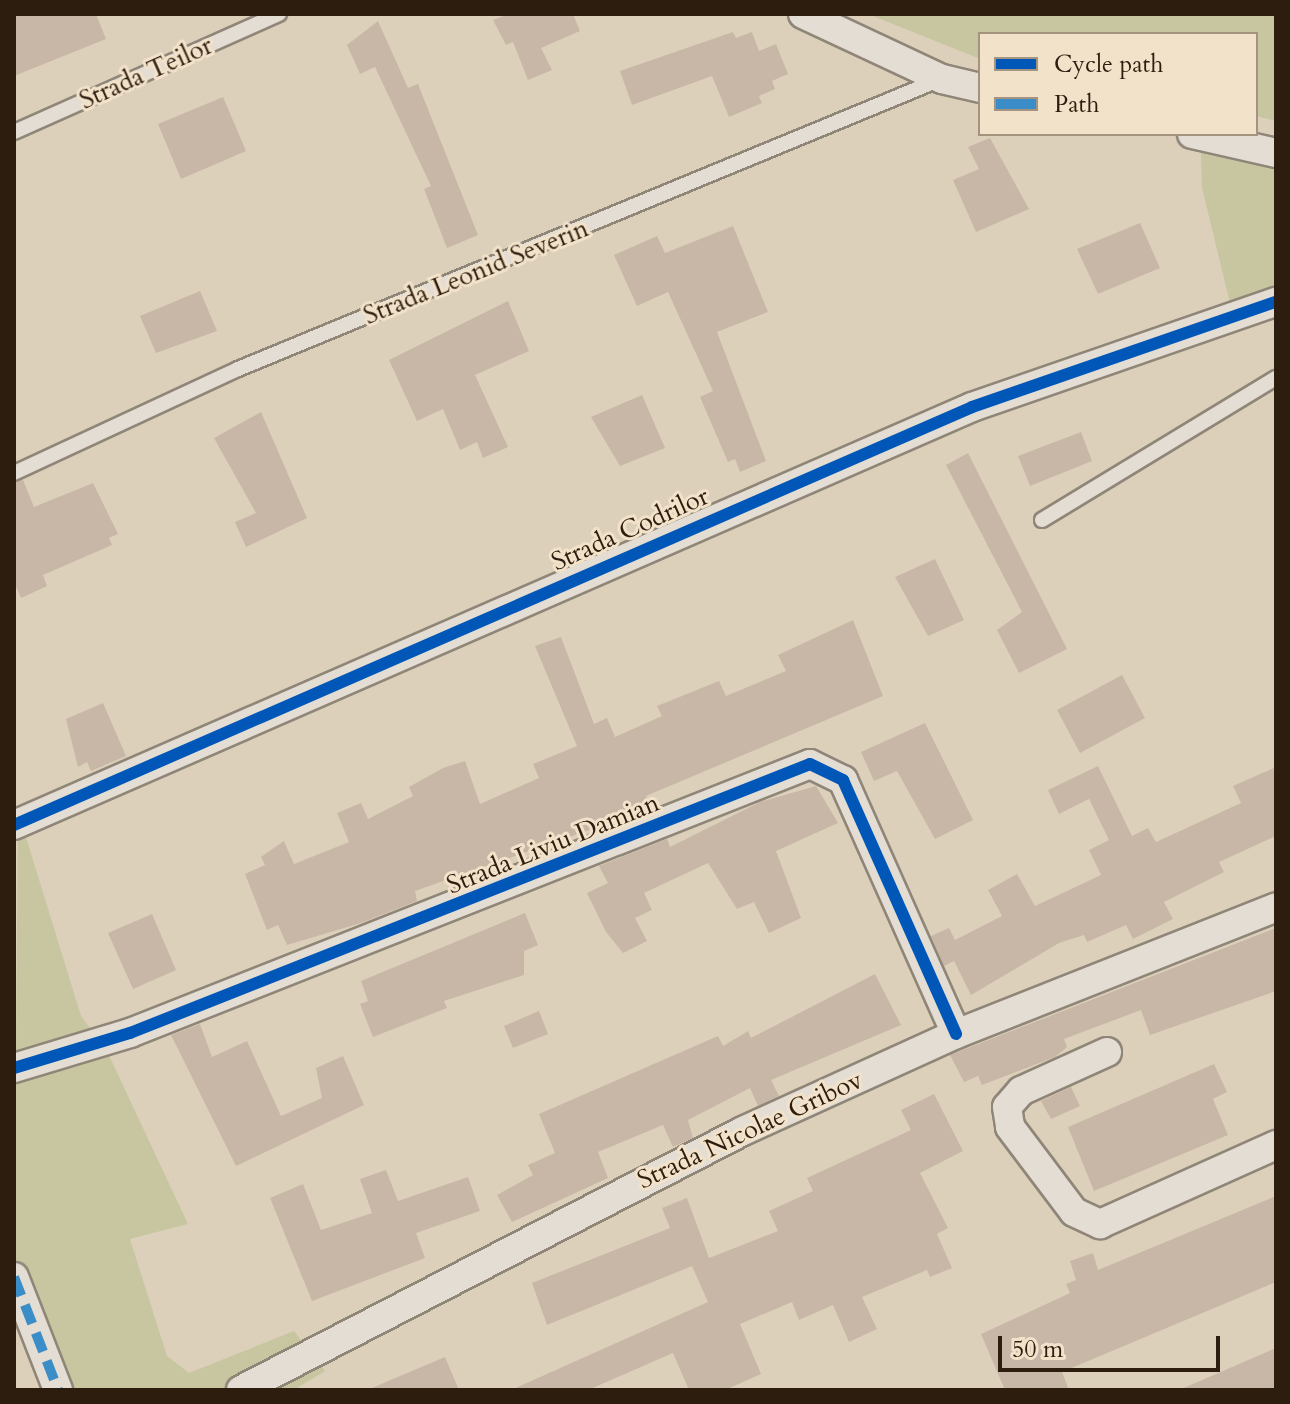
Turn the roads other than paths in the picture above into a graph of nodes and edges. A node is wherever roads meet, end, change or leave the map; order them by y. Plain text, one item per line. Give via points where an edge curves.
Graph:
1 (279, 14) edge
2 (803, 14) edge
3 (942, 79) junction
4 (978, 88) edge
5 (14, 132) edge
6 (1201, 136) edge
7 (1276, 153) edge
8 (1276, 302) edge
9 (1276, 378) edge
10 (14, 473) edge
11 (1042, 520) dead end
12 (14, 825) edge
13 (1276, 907) edge
14 (956, 1034) junction
15 (1107, 1052) dead end
16 (14, 1068) edge
17 (1276, 1145) edge
18 (14, 1277) edge
19 (18, 1308) edge
20 (58, 1390) edge
21 (241, 1390) edge

1 - 5 lane, Strada Teilor
2 - 3 street
3 - 4 street
3 - 10 lane, Strada Leonid Severin via 238,369
6 - 7 street
8 - 12 street, Strada Codrilor via 972,407
9 - 11 lane
13 - 14 street, Strada Nicolae Gribov
14 - 16 street, Strada Liviu Damian via 843,780 810,764 130,1033
14 - 21 street, Strada Nicolae Gribov via 716,1144
15 - 17 street via 1021,1091 1007,1107 1010,1127 1074,1212 1100,1224
18 - 19 street
19 - 20 street

